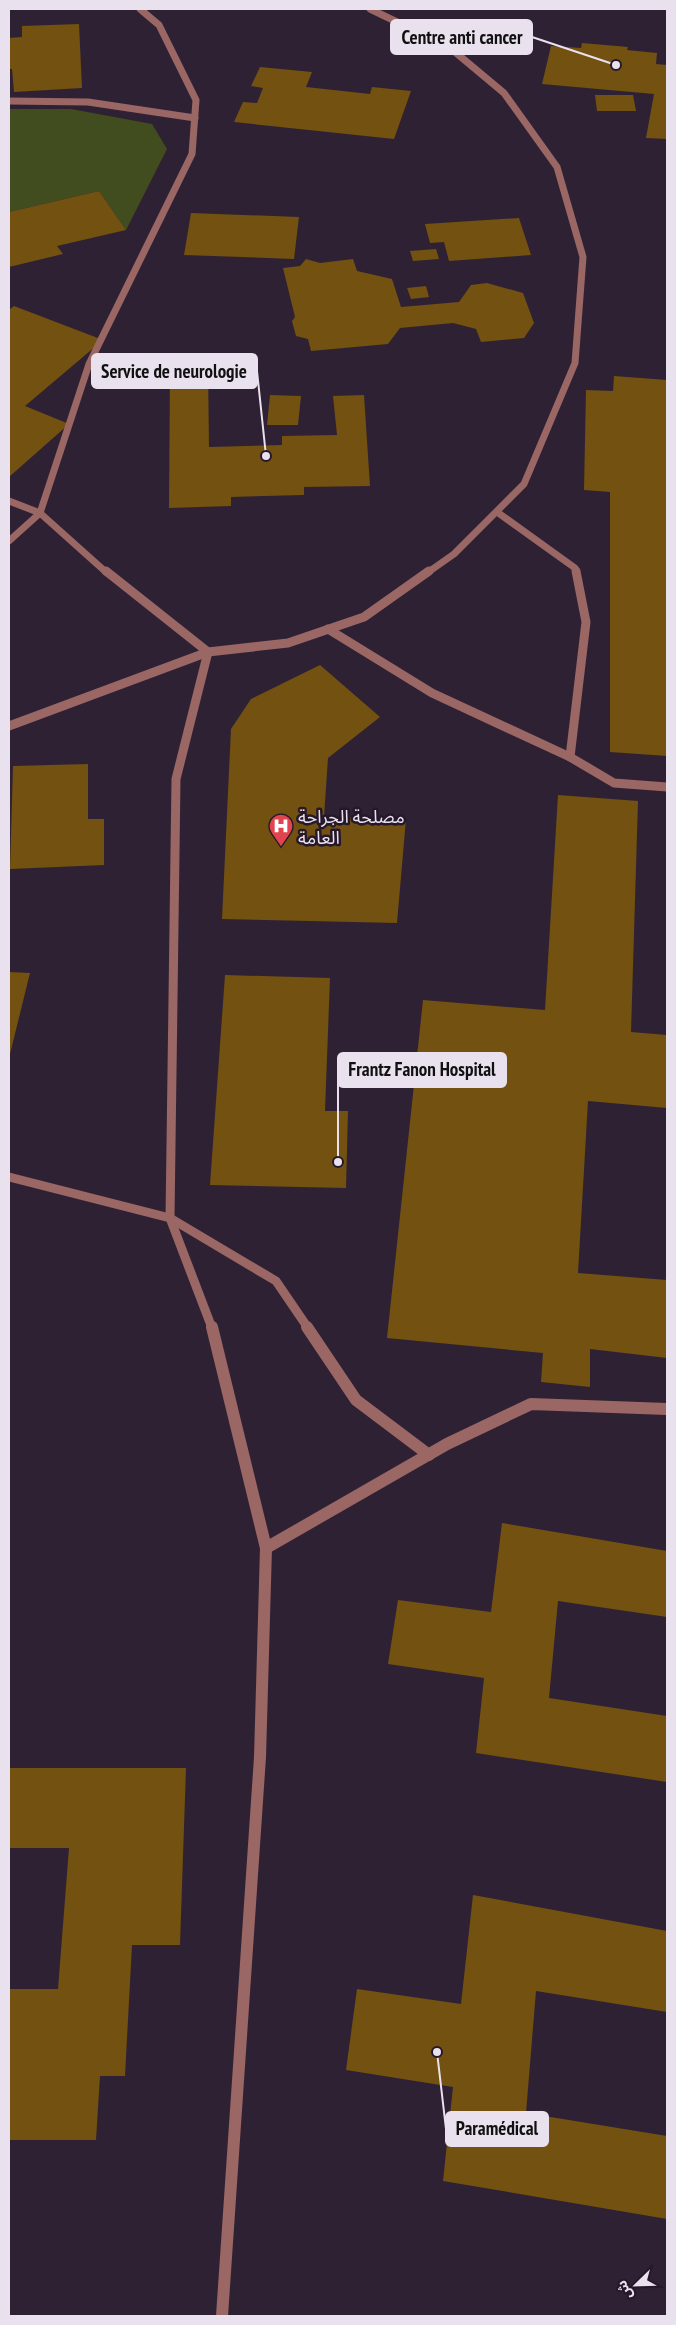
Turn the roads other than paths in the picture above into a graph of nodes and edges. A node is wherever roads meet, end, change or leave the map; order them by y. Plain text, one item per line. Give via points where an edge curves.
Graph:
1 (140, 9) edge
2 (370, 9) edge
3 (9, 101) edge
4 (194, 118) junction
5 (9, 501) edge
6 (497, 512) junction
7 (40, 513) junction
8 (9, 541) edge
9 (328, 629) junction
10 (208, 652) junction
11 (9, 726) edge
12 (570, 757) junction
13 (667, 787) edge
14 (9, 1177) edge
15 (170, 1218) junction
16 (667, 1409) edge
17 (429, 1455) junction
18 (266, 1548) junction
19 (222, 2316) edge

1 - 4 lane via 159,25 188,83 196,100
2 - 6 lane via 449,46 504,93 557,167 583,257 575,363 524,484
3 - 4 lane via 88,102
4 - 7 lane via 192,154 89,364
5 - 7 lane
6 - 9 lane via 454,554 364,617
6 - 12 lane via 575,568 586,622
7 - 8 lane
7 - 10 lane via 100,567
9 - 10 lane via 288,643
9 - 12 lane via 432,693
10 - 11 lane
10 - 15 lane via 176,779
12 - 13 lane via 614,782
14 - 15 lane
15 - 17 lane via 276,1281 356,1400
15 - 18 lane via 209,1316
16 - 17 lane via 531,1404
17 - 18 lane
18 - 19 lane via 260,1757

